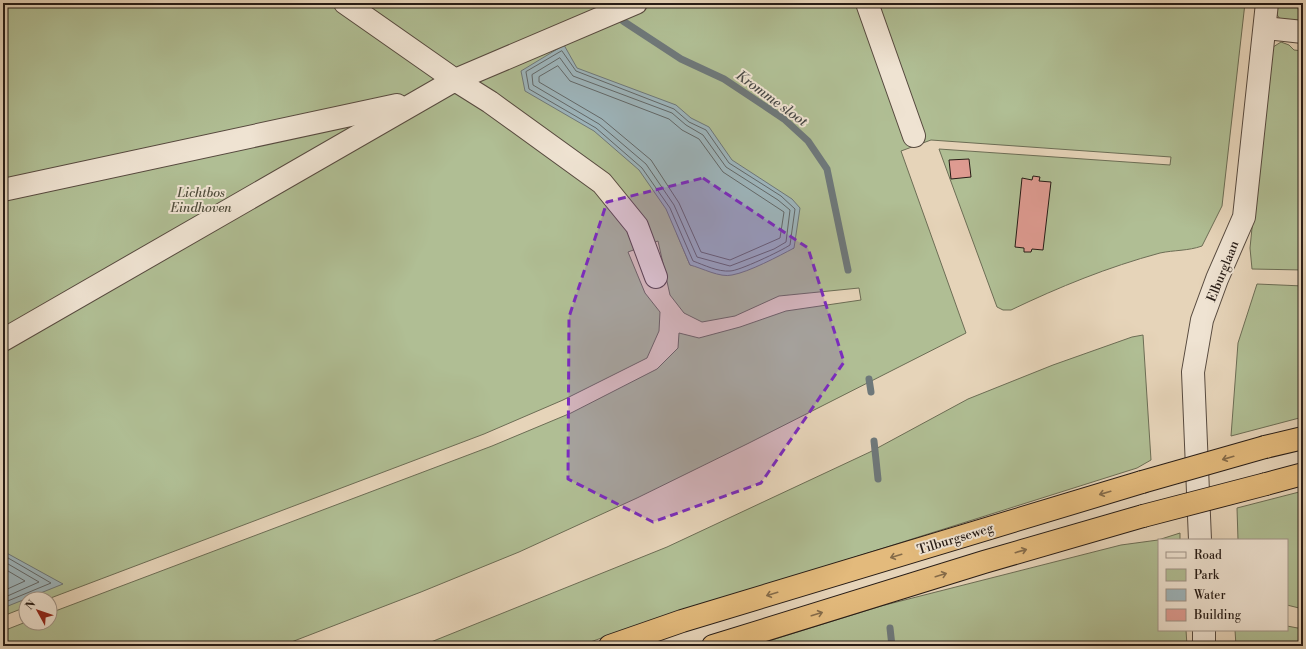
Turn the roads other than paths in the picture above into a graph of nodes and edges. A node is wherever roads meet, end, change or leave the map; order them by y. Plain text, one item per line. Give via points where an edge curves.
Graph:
1 (345, 3) edge
2 (636, 3) edge
3 (867, 3) edge
4 (1267, 3) edge
5 (1265, 28) junction
6 (1303, 32) edge
7 (455, 80) junction
8 (419, 100) junction
9 (914, 136) dead end
10 (3, 190) edge
11 (656, 277) dead end
12 (3, 340) edge
13 (1303, 438) edge
14 (1303, 474) edge
15 (1200, 539) edge
16 (1204, 631) edge
17 (610, 646) edge
18 (713, 646) edge
19 (1204, 646) edge

1 - 7 street
2 - 7 street
3 - 9 street
4 - 5 street, Elburglaan
5 - 6 street
5 - 15 street, Elburglaan via 1244,217 1202,320 1193,372
7 - 8 street
7 - 11 street via 490,102 602,183 637,226
8 - 10 street
8 - 12 street
13 -> 17 highway, Tilburgseweg, bridge via 1142,482 712,612
18 -> 14 highway, bridge via 984,562 1143,516
16 - 19 street

